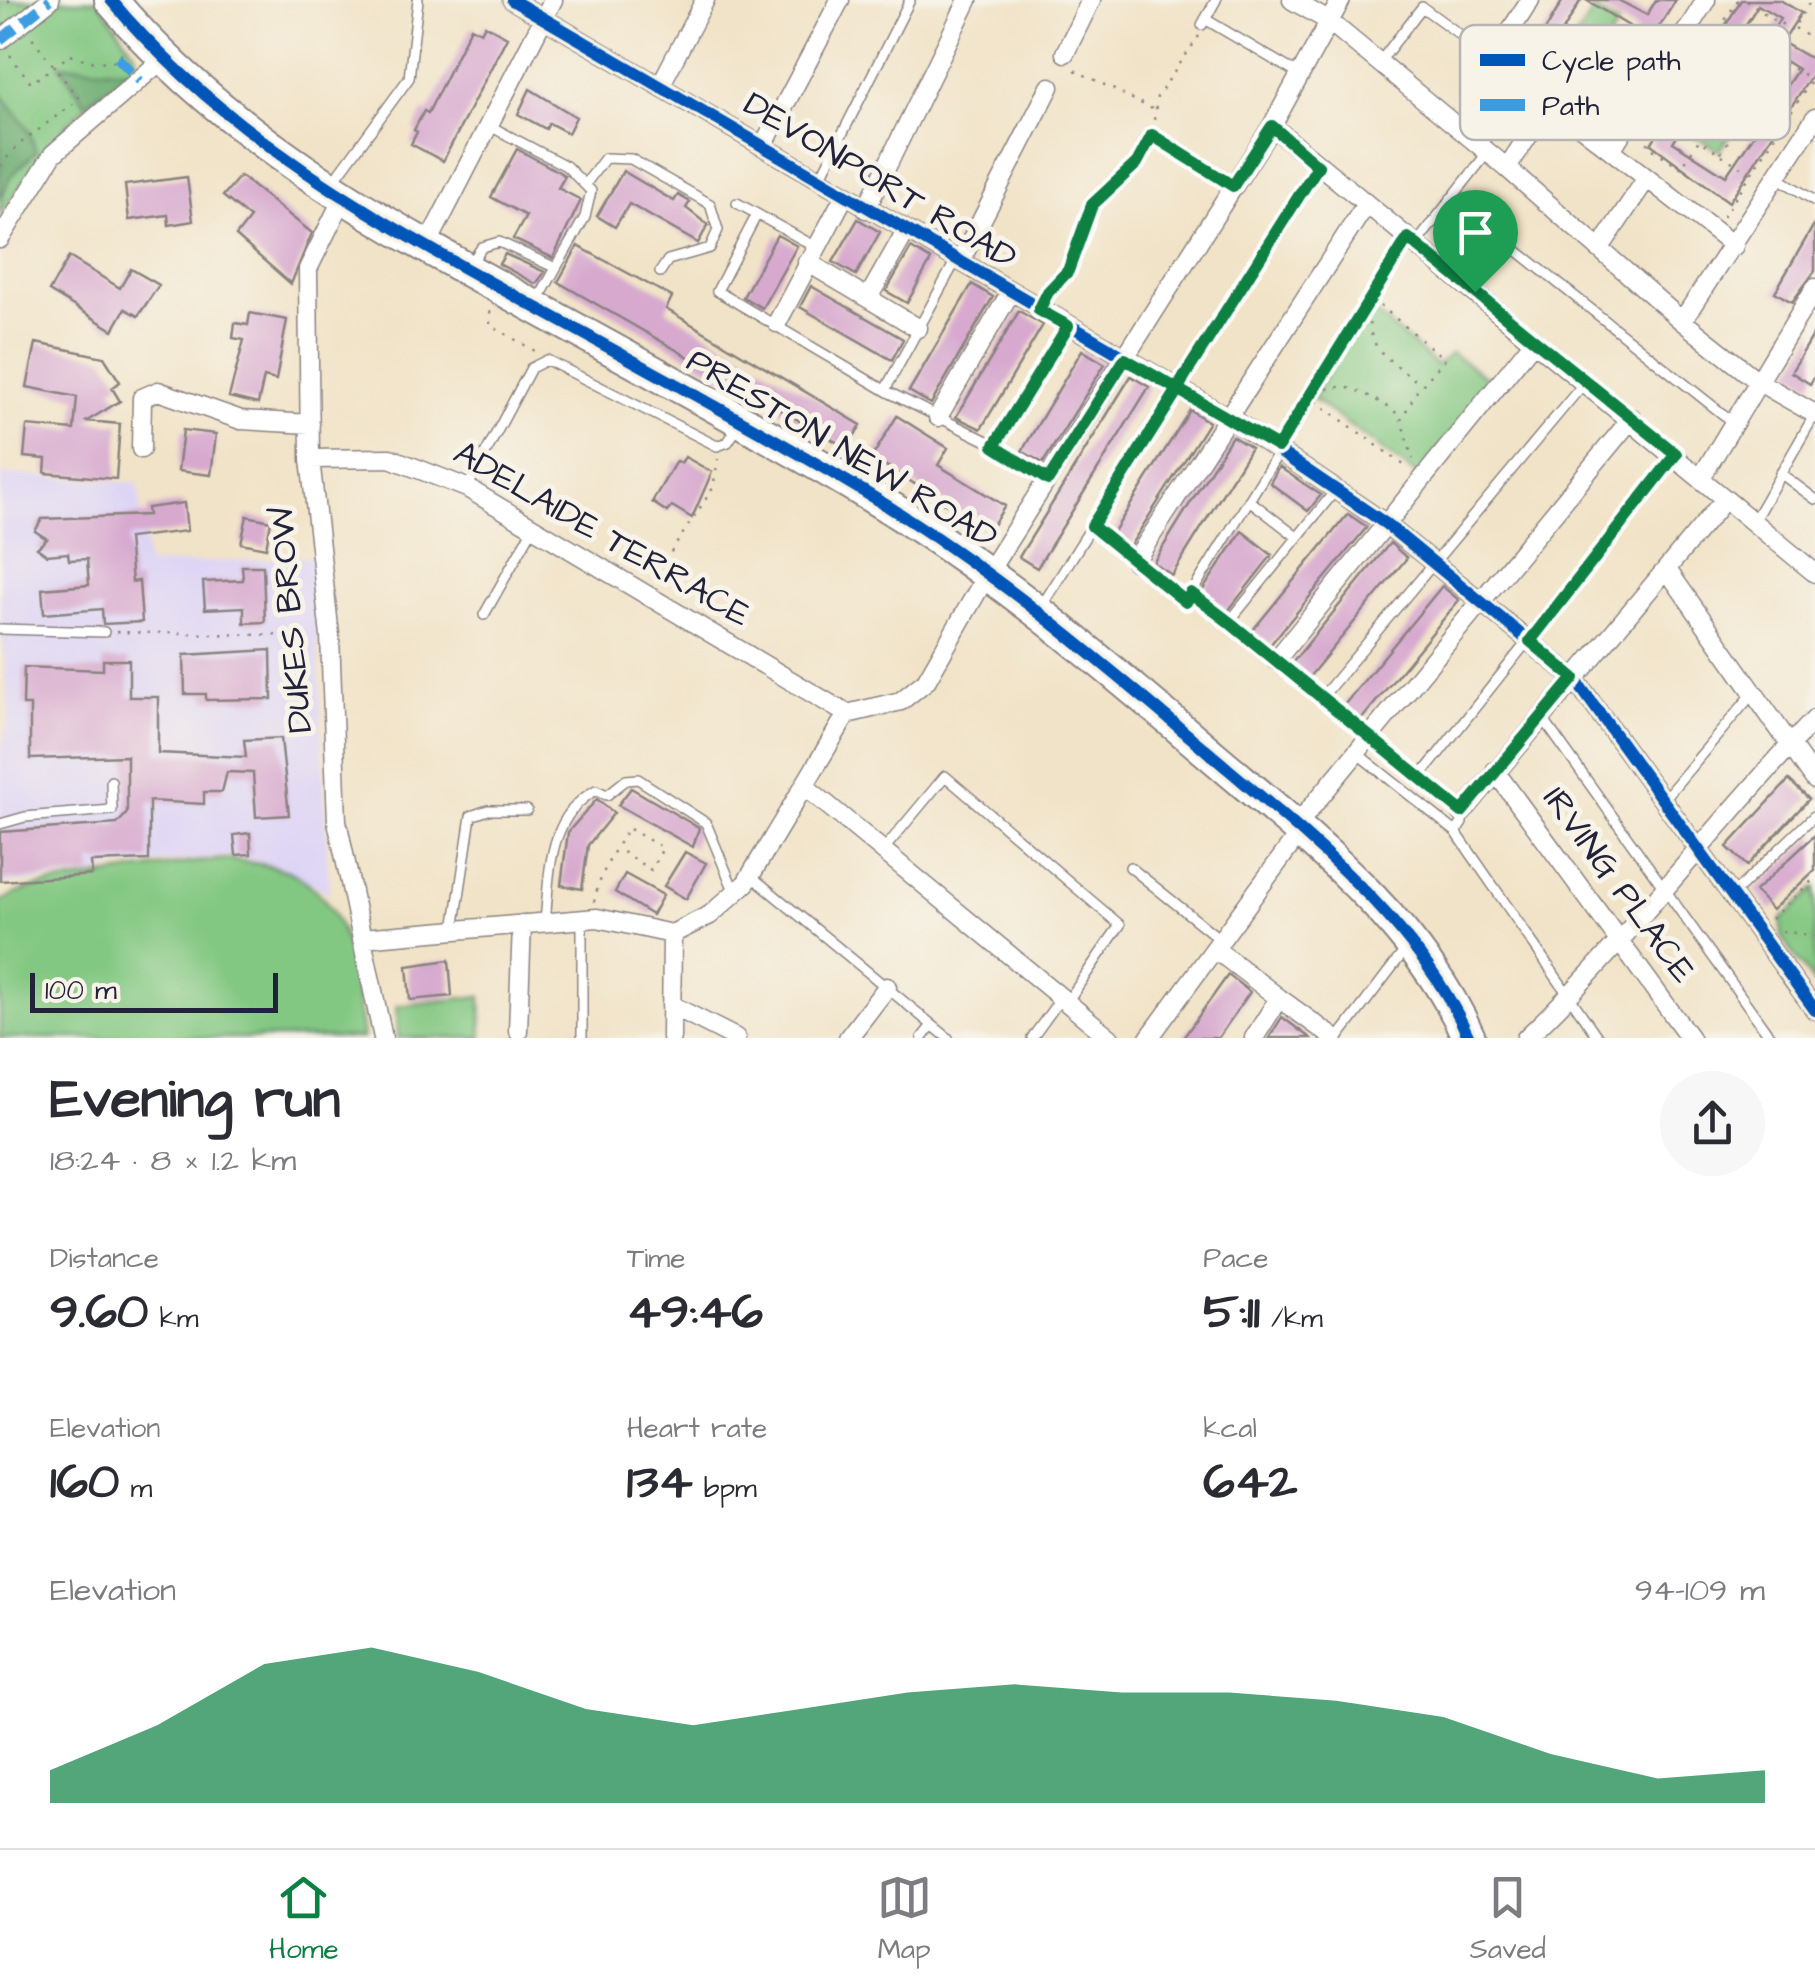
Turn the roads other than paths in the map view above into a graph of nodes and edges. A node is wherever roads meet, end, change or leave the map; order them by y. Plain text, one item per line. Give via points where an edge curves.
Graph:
1 (50, 0) edge
2 (111, 0) edge
3 (418, 0) edge
4 (512, 0) edge
5 (552, 0) edge
6 (706, 0) edge
7 (840, 0) edge
8 (910, 0) edge
9 (968, 0) edge
10 (1092, 0) edge
11 (1216, 0) edge
12 (1292, 0) edge
13 (1341, 0) edge
14 (1530, 0) edge
15 (1706, 0) edge
16 (543, 20) junction
17 (1330, 22) junction
18 (1514, 25) edge
19 (1691, 25) edge
20 (1460, 34) edge
21 (0, 41) edge
22 (151, 47) junction
23 (1062, 58) road end
24 (1379, 63) junction
25 (1300, 75) junction
26 (660, 86) junction
27 (1050, 88) dead end
28 (1815, 118) edge
29 (488, 125) junction
30 (1272, 126) junction
31 (1460, 129) edge
32 (1473, 140) edge
33 (1525, 140) edge
34 (1599, 140) edge
35 (1618, 140) edge
36 (763, 146) junction
37 (1611, 150) junction
38 (1488, 152) junction
39 (1318, 166) junction
40 (1507, 168) junction
41 (1777, 177) junction
42 (1647, 178) junction
43 (819, 180) junction
44 (587, 182) junction
45 (335, 194) junction
46 (844, 195) junction
47 (1451, 198) junction
48 (1815, 201) edge
49 (738, 204) dead end
50 (1365, 206) junction
51 (866, 208) junction
52 (756, 214) junction
53 (906, 231) junction
54 (0, 238) edge
55 (1412, 241) junction
56 (1734, 246) junction
57 (426, 247) junction
58 (1600, 248) junction
59 (812, 254) junction
60 (958, 261) junction
61 (556, 268) junction
62 (467, 270) junction
63 (660, 272) dead end
64 (1815, 288) edge
65 (1010, 293) junction
66 (868, 298) junction
67 (534, 307) junction
68 (1682, 321) junction
69 (776, 323) junction
70 (1068, 326) junction
71 (918, 328) junction
72 (1534, 341) junction
73 (1125, 359) junction
74 (1585, 382) junction
75 (1759, 382) junction
76 (884, 390) junction
77 (1177, 391) junction
78 (1814, 412) edge
79 (938, 417) junction
80 (1227, 417) junction
81 (1632, 418) junction
82 (741, 421) junction
83 (1734, 423) junction
84 (310, 424) junction
85 (994, 446) junction
86 (1279, 448) junction
87 (141, 449) dead end
88 (1676, 454) junction
89 (310, 460) junction
90 (1780, 473) junction
91 (1702, 476) junction
92 (1048, 480) junction
93 (467, 488) junction
94 (1336, 489) junction
95 (1725, 498) junction
96 (1815, 499) edge
97 (1249, 500) junction
98 (1753, 522) junction
99 (1386, 524) junction
100 (1092, 526) junction
101 (532, 528) junction
102 (1298, 537) junction
103 (1135, 561) junction
104 (1436, 562) junction
105 (989, 571) junction
106 (1668, 571) junction
107 (1815, 573) edge
108 (1191, 593) junction
109 (1480, 599) junction
110 (1040, 610) junction
111 (484, 615) dead end
112 (1229, 622) junction
113 (0, 629) edge
114 (104, 632) road end
115 (1530, 641) junction
116 (1276, 660) junction
117 (1574, 678) junction
118 (1754, 692) junction
119 (1322, 697) junction
120 (847, 714) junction
121 (1540, 715) junction
122 (1815, 718) edge
123 (1372, 737) junction
124 (1790, 744) junction
125 (1358, 754) junction
126 (1495, 771) junction
127 (1420, 777) junction
128 (1815, 780) edge
129 (112, 781) dead end
130 (807, 788) junction
131 (1664, 799) junction
132 (527, 810) dead end
133 (1462, 812) junction
134 (1815, 814) edge
135 (0, 824) edge
136 (1298, 829) junction
137 (1456, 832) junction
138 (1698, 845) junction
139 (885, 848) junction
140 (1130, 867) dead end
141 (751, 876) junction
142 (1663, 886) junction
143 (734, 893) junction
144 (1733, 894) junction
145 (587, 919) junction
146 (545, 922) junction
147 (522, 924) junction
148 (454, 930) junction
149 (672, 934) junction
150 (362, 938) junction
151 (1620, 939) junction
152 (1410, 942) junction
153 (1218, 945) junction
154 (887, 987) junction
155 (1570, 997) junction
156 (1278, 998) junction
157 (1064, 1000) junction
158 (671, 1005) junction
159 (1815, 1010) edge
160 (932, 1025) junction
161 (516, 1034) edge
162 (728, 1036) edge
163 (384, 1038) edge
164 (582, 1038) edge
165 (671, 1038) edge
166 (848, 1038) edge
167 (922, 1038) edge
168 (948, 1038) edge
169 (1032, 1038) edge
170 (1110, 1038) edge
171 (1150, 1038) edge
172 (1254, 1038) edge
173 (1336, 1038) edge
174 (1469, 1038) edge
175 (1526, 1038) edge
176 (1598, 1038) edge
177 (1690, 1038) edge
178 (1771, 1038) edge

1 - 21 street
2 - 22 highway, PRESTON NEW ROAD
3 - 45 lane via 409,78
4 - 16 street, DEVONPORT ROAD
5 - 16 street
6 - 26 street
7 - 36 street
8 - 43 lane
9 - 51 street
10 - 23 street
11 - 25 lane via 1204,22
12 - 17 street
13 - 17 street
14 - 18 street
15 - 19 street
16 - 26 street, DEVONPORT ROAD
16 - 29 street
17 - 24 street
17 - 25 street
20 - 24 lane via 1422,7
22 - 45 highway, PRESTON NEW ROAD
22 - 54 street via 53,154
24 - 31 street
25 - 30 street
26 - 36 street, DEVONPORT ROAD
27 - 60 street
28 - 41 street
29 - 44 lane
29 - 57 street
30 - 39 street
30 - 73 street
32 - 38 street
33 - 40 street
34 - 37 street
35 - 37 street
36 - 43 street, DEVONPORT ROAD
37 - 42 street
38 - 40 street
38 - 47 lane
39 - 50 street
39 - 77 lane
40 - 58 street
41 - 48 lane
41 - 56 street
42 - 56 street
42 - 58 street
43 - 46 street, DEVONPORT ROAD
44 - 61 lane via 591,202
44 - 63 lane via 605,158 630,158 710,204 718,230 710,248 668,260
45 - 57 highway, PRESTON NEW ROAD
45 - 84 street, DUKES BROW via 308,269
46 - 51 street, DEVONPORT ROAD
46 - 59 street
47 - 55 lane
47 - 83 lane
49 - 52 lane
50 - 55 street
50 - 80 street
51 - 53 street, DEVONPORT ROAD
52 - 59 lane
52 - 69 lane via 716,292
53 - 60 street, DEVONPORT ROAD
53 - 66 street
55 - 72 street
56 - 68 street
57 - 62 highway, PRESTON NEW ROAD
58 - 68 street
59 - 66 street
59 - 69 street
60 - 65 street, DEVONPORT ROAD
60 - 71 lane
61 - 62 lane via 500,242 482,246
61 - 67 lane
62 - 67 highway, PRESTON NEW ROAD
64 - 75 street
65 - 70 street, DEVONPORT ROAD
65 - 79 street
66 - 71 street
67 - 82 highway, PRESTON NEW ROAD
68 - 75 street
69 - 76 lane
70 - 73 street, DEVONPORT ROAD
70 - 85 lane
71 - 76 lane
72 - 74 street
72 - 99 street via 1414,473
73 - 77 street, DEVONPORT ROAD
73 - 92 street
74 - 81 street
74 - 104 lane
75 - 78 street
75 - 83 street
76 - 79 lane
77 - 80 street, DEVONPORT ROAD
77 - 100 lane
78 - 90 lane
79 - 85 lane
80 - 86 street, DEVONPORT ROAD
80 - 103 street
81 - 88 street
81 - 109 street
82 - 93 lane via 728,442 717,446 547,360 531,368
82 - 105 highway, PRESTON NEW ROAD
83 - 91 street
84 - 87 street via 242,420 158,391 142,398
84 - 89 street, DUKES BROW
85 - 92 lane
86 - 94 street, DEVONPORT ROAD
86 - 97 lane
88 - 91 street
88 - 115 lane
89 - 93 street, ADELAIDE TERRACE via 390,458
89 - 150 street, DUKES BROW via 330,636 337,821
90 - 96 lane
90 - 98 lane
91 - 95 street
92 - 105 street
93 - 101 street, ADELAIDE TERRACE
94 - 99 street, DEVONPORT ROAD
94 - 102 lane
95 - 98 street
95 - 106 street
97 - 102 lane
97 - 108 lane
98 - 107 street
99 - 104 street, DEVONPORT ROAD
99 - 116 street
100 - 103 lane
100 - 110 lane
101 - 111 lane
101 - 120 street, ADELAIDE TERRACE
102 - 112 lane
103 - 108 lane via 1186,602
104 - 109 street, DEVONPORT ROAD
104 - 119 lane
105 - 110 highway, PRESTON NEW ROAD
105 - 120 street via 926,681 901,701
106 - 117 street
106 - 118 street
108 - 112 lane
109 - 115 street, DEVONPORT ROAD
109 - 123 street
110 - 136 highway, PRESTON NEW ROAD
112 - 116 lane
113 - 114 lane
115 - 117 street, DEVONPORT ROAD
115 - 127 lane
116 - 119 lane
117 - 121 street
117 - 131 street, DEVONPORT ROAD
118 - 124 street
118 - 131 lane
119 - 123 lane
120 - 130 street
121 - 126 street
121 - 142 lane
122 - 124 street
123 - 125 street
123 - 127 lane
124 - 128 street
124 - 138 street
125 - 136 street
125 - 137 lane
126 - 133 street
126 - 151 street, IRVING PLACE
127 - 133 lane
129 - 135 lane via 112,810
130 - 139 street
130 - 141 street
131 - 138 street, DEVONPORT ROAD
132 - 148 lane via 471,816
133 - 137 lane
134 - 144 lane
136 - 152 highway, PRESTON NEW ROAD
136 - 153 street
137 - 155 lane
138 - 142 street
138 - 144 street, DEVONPORT ROAD
139 - 157 street
139 - 157 lane via 945,776 1120,925
140 - 153 lane
141 - 143 street
141 - 154 lane
142 - 151 street
142 - 178 lane
143 - 146 lane via 706,822 638,779 626,780 607,795 596,790 585,796 564,818 552,845
143 - 149 street via 710,916
144 - 159 street, DEVONPORT ROAD
145 - 146 street
145 - 149 street
145 - 164 lane
146 - 147 street
147 - 148 street
147 - 161 street
148 - 150 street
149 - 158 street
150 - 163 street, DUKES BROW
151 - 155 street
151 - 177 street, IRVING PLACE
152 - 173 lane
152 - 174 highway, PRESTON NEW ROAD
153 - 156 street
153 - 171 street
154 - 160 lane
154 - 166 street
155 - 175 street
155 - 176 lane
156 - 172 street
156 - 173 street
157 - 169 lane
157 - 170 street
158 - 162 street
158 - 165 street
160 - 167 lane
160 - 168 lane

